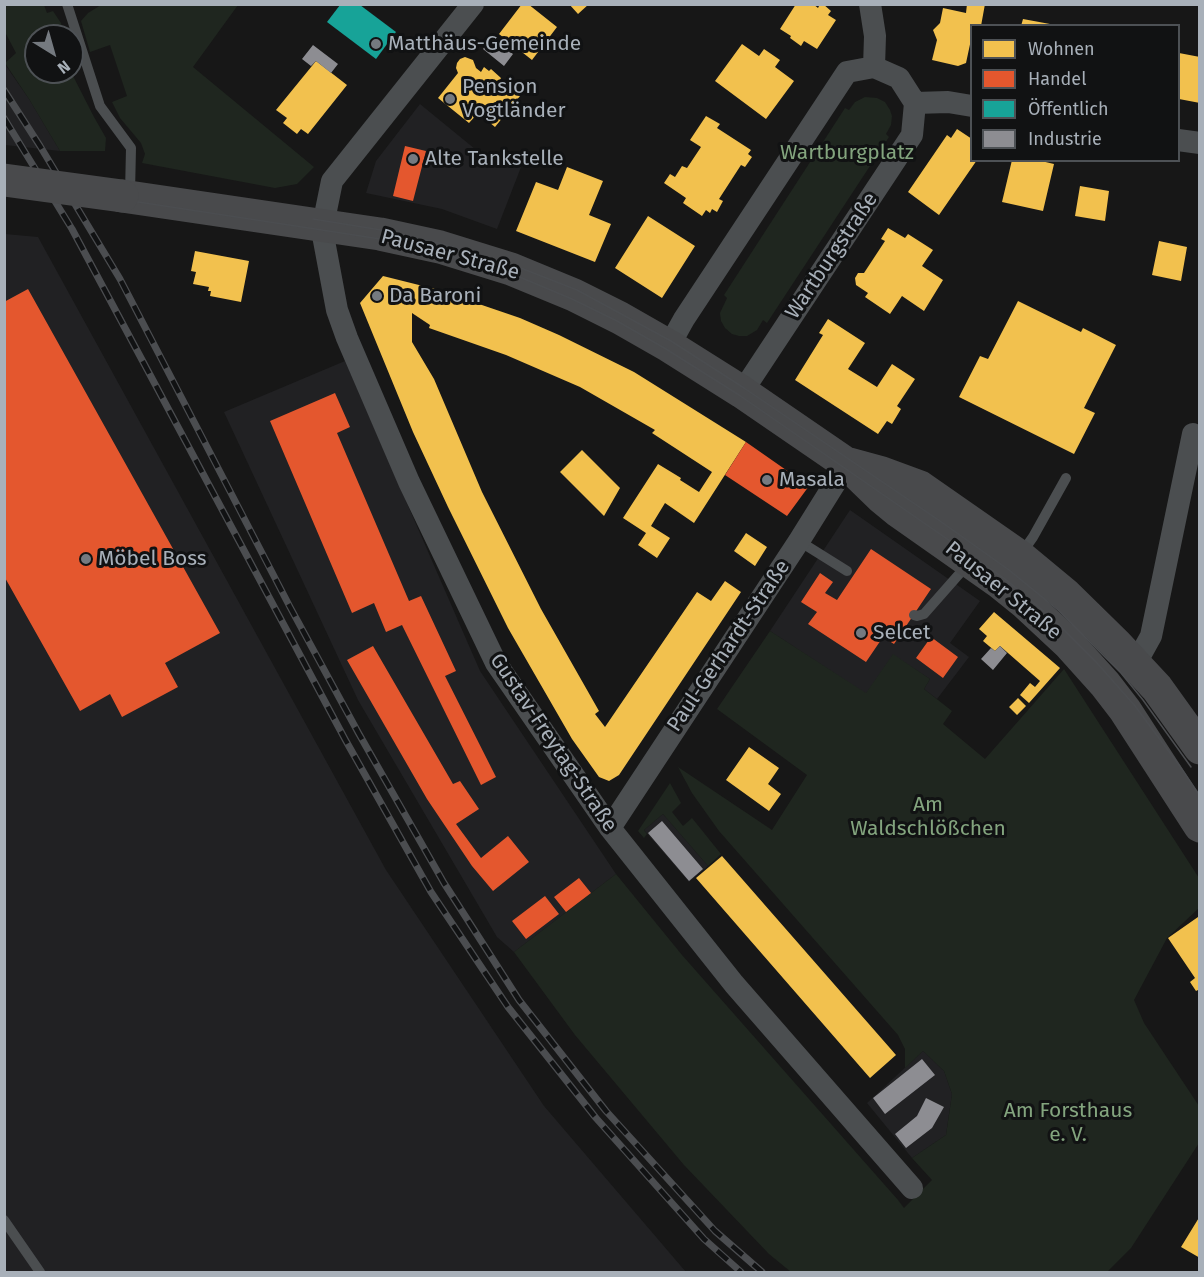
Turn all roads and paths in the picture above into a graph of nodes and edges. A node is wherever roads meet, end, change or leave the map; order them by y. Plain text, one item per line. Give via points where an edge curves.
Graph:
1 (68, 4) edge
2 (473, 4) edge
3 (870, 4) edge
4 (874, 67) junction
5 (915, 103) junction
6 (970, 106) edge
7 (1180, 140) edge
8 (1200, 143) edge
9 (4, 180) edge
10 (126, 196) junction
11 (323, 225) junction
12 (669, 346) junction
13 (742, 392) junction
14 (1193, 434) dead end
15 (848, 464) junction
16 (1066, 478) dead end
17 (799, 541) junction
18 (1019, 556) junction
19 (970, 562) junction
20 (847, 571) dead end
21 (914, 615) dead end
22 (1132, 662) junction
23 (1200, 748) edge
24 (1200, 826) edge
25 (610, 828) junction
26 (912, 1188) dead end
27 (4, 1220) edge
28 (40, 1272) edge

1 - 10 lane via 100,106 131,148
2 - 11 street, Gustav-Freytag-Straße via 332,182
3 - 4 street
4 - 5 street via 899,78
4 - 12 street via 847,72
5 - 6 street
5 - 13 street, Wartburgstraße via 912,135
7 - 8 street
9 - 10 main road, Pausaer Straße, bridge
10 - 11 main road, Pausaer Straße
11 - 12 main road, Pausaer Straße via 440,247 511,269 574,295
11 - 25 street, Gustav-Freytag-Straße via 337,310 409,482 496,663
12 - 13 main road, Pausaer Straße
13 - 15 main road, Pausaer Straße
14 - 22 street via 1151,636
15 - 17 street, Paul-Gerhardt-Straße
15 - 18 main road, Pausaer Straße via 920,487
15 - 19 main road, Pausaer Straße via 898,511
16 - 18 lane
17 - 20 lane
17 - 25 street, Paul-Gerhardt-Straße
18 - 22 main road, Pausaer Straße via 1066,595
19 - 21 lane via 924,614
19 - 24 main road, Pausaer Straße via 1025,603 1105,684
22 - 23 main road, Pausaer Straße
25 - 26 street, Gustav-Freytag-Straße via 734,984
27 - 28 lane

